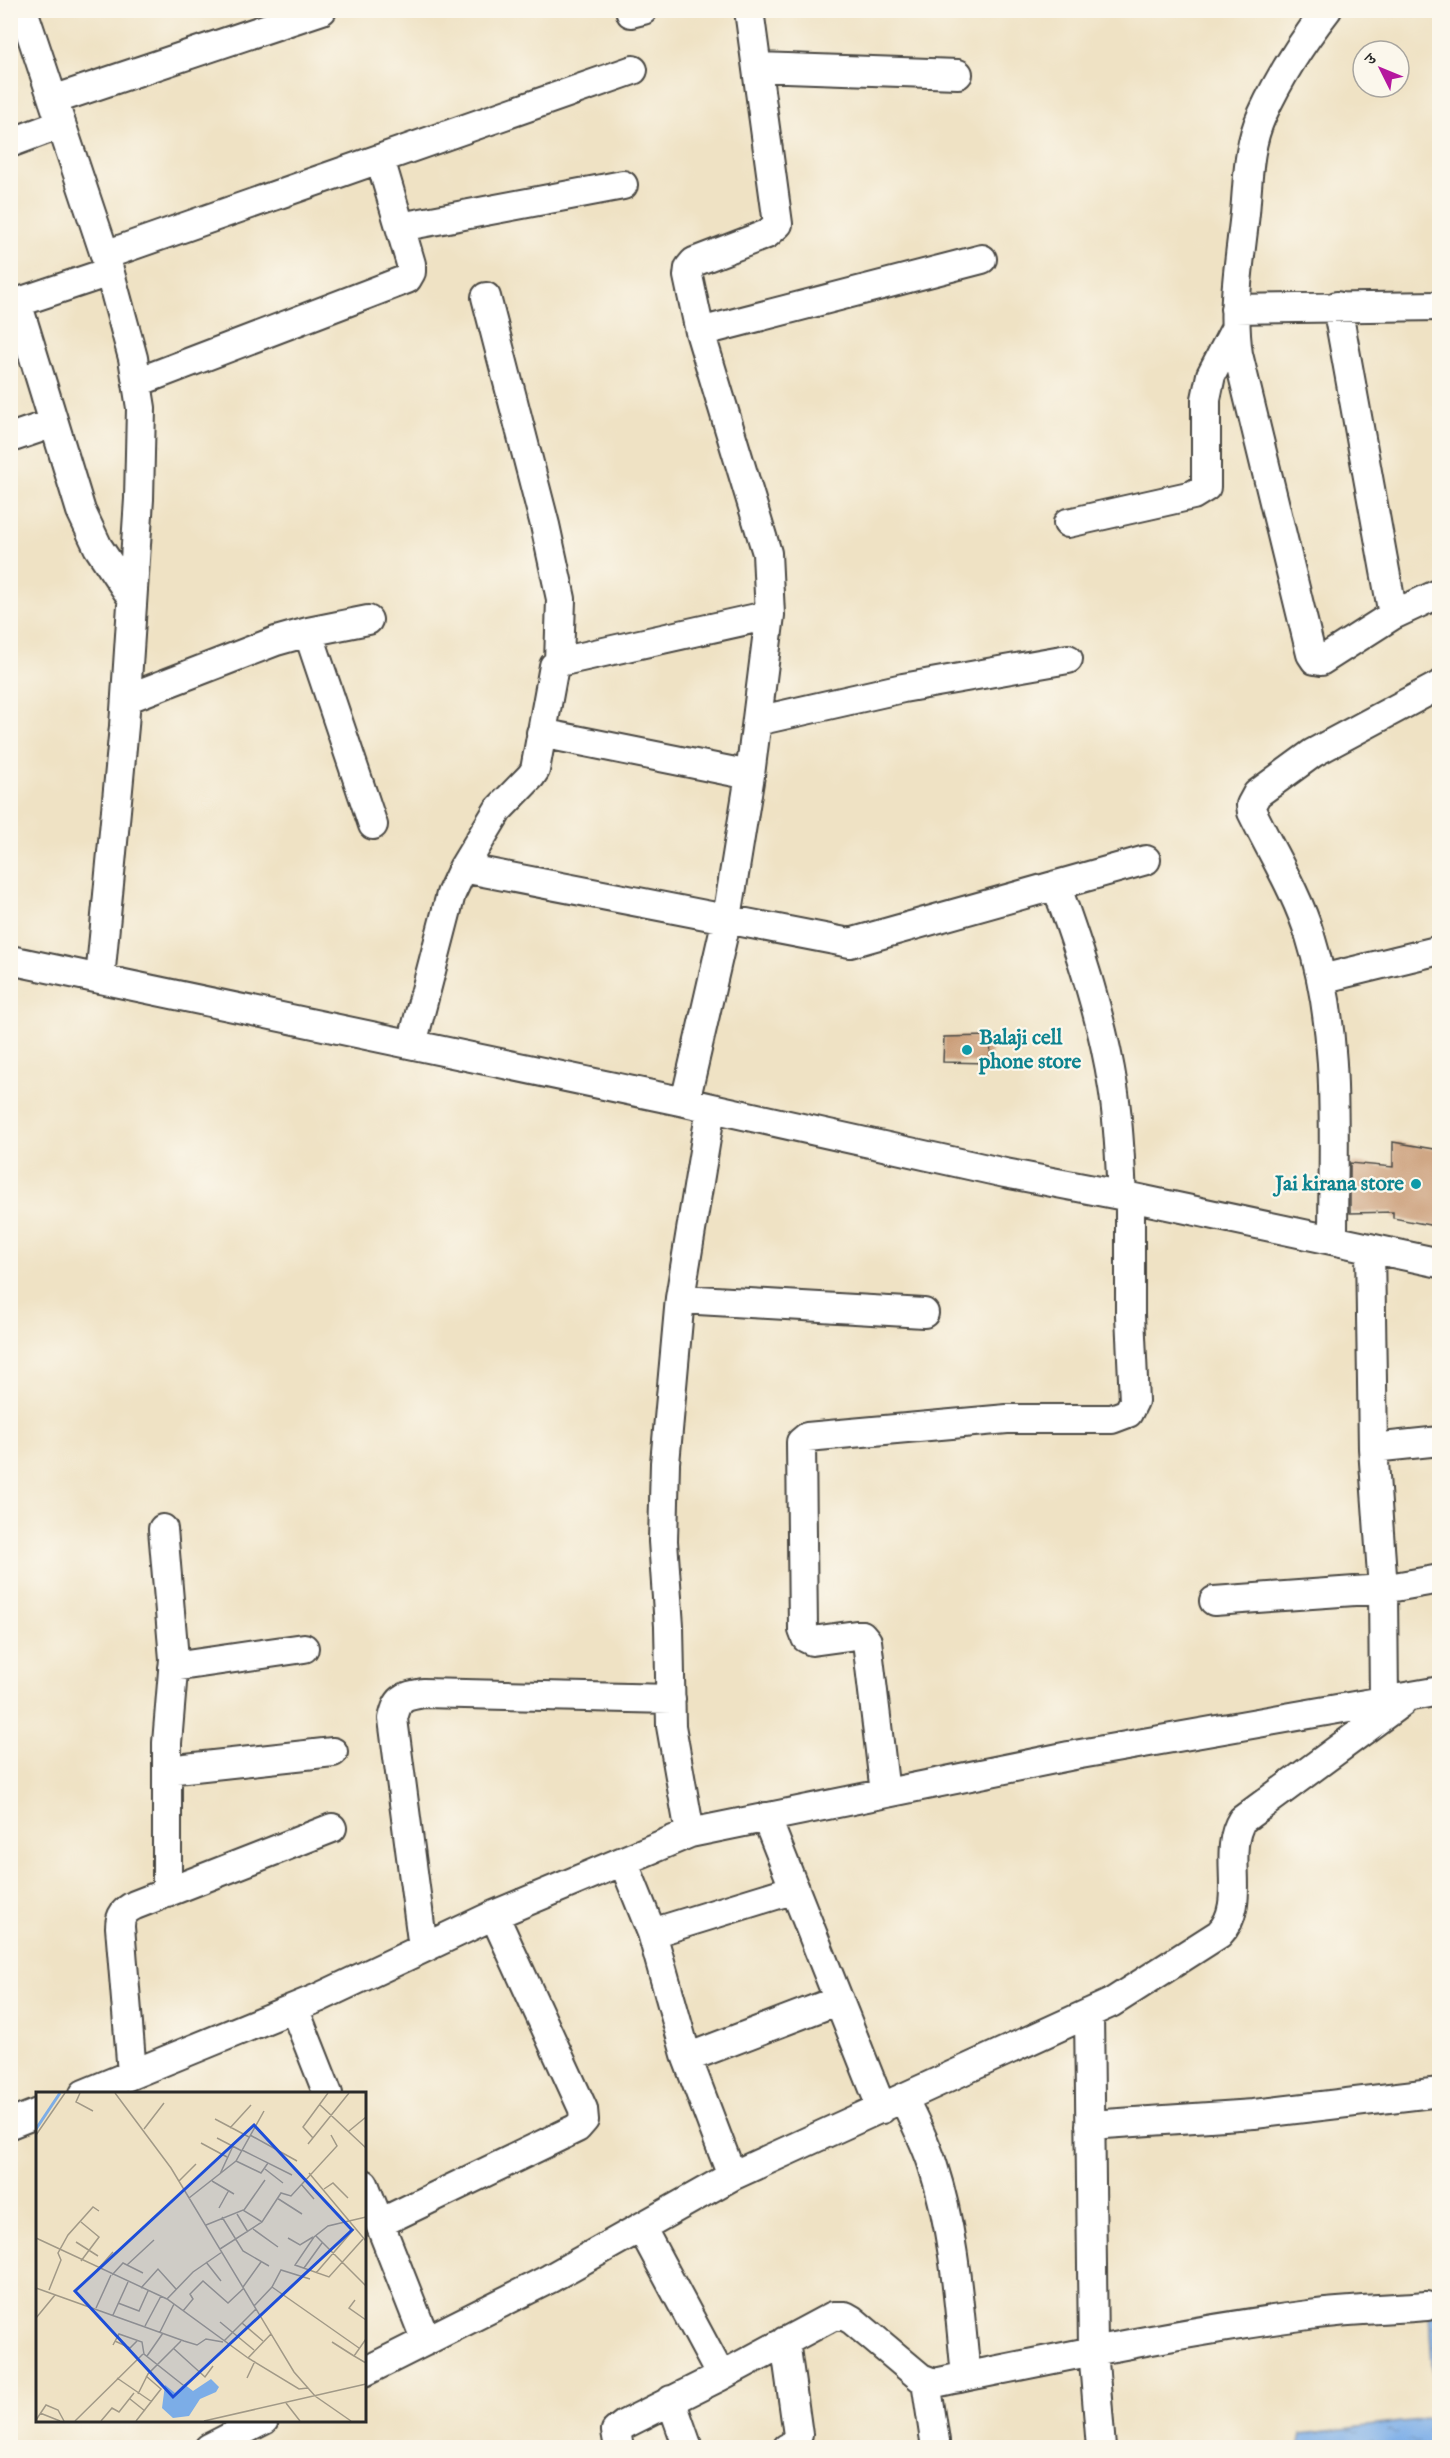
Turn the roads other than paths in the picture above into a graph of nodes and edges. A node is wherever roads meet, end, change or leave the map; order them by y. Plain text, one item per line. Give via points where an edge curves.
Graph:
1 (23, 10) edge
2 (322, 10) edge
3 (749, 10) edge
4 (1327, 10) edge
5 (758, 67) junction
6 (633, 70) dead end
7 (958, 75) dead end
8 (57, 112) junction
9 (10, 143) edge
10 (380, 159) junction
11 (623, 185) dead end
12 (400, 226) junction
13 (982, 259) dead end
14 (107, 264) junction
15 (486, 297) dead end
16 (14, 303) edge
17 (1337, 306) junction
18 (1440, 306) edge
19 (1235, 319) junction
20 (700, 332) junction
21 (138, 382) junction
22 (54, 423) junction
23 (10, 438) edge
24 (1068, 523) dead end
25 (1440, 593) edge
26 (132, 598) junction
27 (770, 615) junction
28 (1393, 615) junction
29 (368, 620) dead end
30 (308, 632) junction
31 (1068, 659) dead end
32 (558, 662) junction
33 (1440, 685) edge
34 (126, 699) junction
35 (757, 721) junction
36 (541, 734) junction
37 (750, 775) junction
38 (373, 825) dead end
39 (1146, 860) dead end
40 (463, 868) junction
41 (1056, 885) junction
42 (727, 918) junction
43 (1440, 950) edge
44 (10, 960) edge
45 (100, 979) junction
46 (1322, 979) junction
47 (412, 1044) junction
48 (698, 1105) junction
49 (1126, 1197) junction
50 (1334, 1240) junction
51 (1370, 1248) junction
52 (1440, 1263) edge
53 (681, 1299) junction
54 (924, 1313) dead end
55 (1440, 1441) edge
56 (1373, 1448) junction
57 (163, 1529) dead end
58 (1440, 1579) edge
59 (1383, 1589) junction
60 (1215, 1600) dead end
61 (304, 1648) dead end
62 (174, 1666) junction
63 (1440, 1691) edge
64 (671, 1699) junction
65 (1397, 1700) junction
66 (333, 1752) dead end
67 (167, 1770) junction
68 (885, 1793) junction
69 (766, 1817) junction
70 (332, 1828) dead end
71 (690, 1833) junction
72 (623, 1861) junction
73 (795, 1889) junction
74 (166, 1893) junction
75 (494, 1915) junction
76 (652, 1933) junction
77 (423, 1948) junction
78 (839, 2000) junction
79 (294, 2008) junction
80 (1089, 2013) junction
81 (687, 2058) junction
82 (128, 2081) edge
83 (1440, 2091) edge
84 (91, 2092) edge
85 (327, 2092) edge
86 (893, 2104) junction
87 (36, 2114) edge
88 (10, 2124) edge
89 (1090, 2125) junction
90 (732, 2176) junction
91 (366, 2189) edge
92 (380, 2223) junction
93 (641, 2227) junction
94 (1427, 2306) dead end
95 (426, 2341) junction
96 (785, 2341) junction
97 (1093, 2349) junction
98 (366, 2371) edge
99 (721, 2376) junction
100 (966, 2376) junction
101 (926, 2381) junction
102 (671, 2400) junction
103 (262, 2422) edge
104 (209, 2448) edge
105 (619, 2448) edge
106 (688, 2448) edge
107 (787, 2448) edge
108 (934, 2448) edge
109 (1101, 2448) edge

1 - 8 street
2 - 8 street
3 - 5 street
4 - 19 street via 1284,75 1262,116 1252,146
5 - 7 street
5 - 20 street via 778,224 767,234 694,262 689,268
6 - 10 street
8 - 9 street
8 - 14 street
10 - 12 street
10 - 14 street
11 - 12 street
12 - 21 street via 411,264 407,279
13 - 20 street
14 - 16 street
14 - 21 street
15 - 32 street via 561,600
16 - 22 street
17 - 18 street
17 - 19 street
17 - 28 street
19 - 24 street via 1211,375 1206,399 1206,487 1193,495
19 - 28 street via 1238,354 1311,654 1321,661
20 - 27 street via 767,553
21 - 26 street via 140,499
22 - 23 street
22 - 26 street via 89,528
25 - 28 street
26 - 34 street
27 - 32 street
27 - 35 street
29 - 30 street
30 - 34 street via 230,657
30 - 38 street
31 - 35 street via 903,688
32 - 36 street via 552,669
33 - 46 street via 1327,744 1253,799 1252,812 1300,907
34 - 45 street
35 - 37 street
36 - 37 street
36 - 40 street via 533,773 498,810
37 - 42 street
39 - 41 street
40 - 42 street
40 - 47 street via 451,894
41 - 42 street via 850,943
41 - 49 street via 1081,952 1099,1019 1113,1087
42 - 48 street
43 - 46 street
44 - 45 street
45 - 47 street
46 - 50 street via 1333,1065
47 - 48 street
48 - 49 street
48 - 53 street
49 - 50 street
49 - 68 street via 1134,1401 1128,1413 1112,1419 1007,1419 926,1426 807,1437 801,1442 803,1630 812,1641 862,1635 867,1641
50 - 51 street
51 - 52 street
51 - 56 street
53 - 54 street
53 - 64 street via 663,1541
55 - 56 street
56 - 59 street
57 - 62 street
58 - 59 street
59 - 60 street
59 - 65 street
61 - 62 street
62 - 67 street
63 - 65 street
64 - 71 street via 671,1726
64 - 77 street via 423,1693 405,1696 396,1705 393,1719
65 - 68 street via 1069,1756
65 - 80 street via 1242,1820 1236,1837 1232,1909 1224,1929 1111,2003
66 - 67 street
67 - 74 street
68 - 69 street
69 - 71 street
69 - 73 street
70 - 74 street
71 - 72 street
72 - 75 street
72 - 76 street
73 - 76 street
73 - 78 street
74 - 82 street via 127,1910 120,1919
75 - 77 street
75 - 92 street via 583,2109 584,2120 577,2128
76 - 81 street
77 - 79 street
78 - 81 street
78 - 86 street
79 - 82 street
79 - 85 street
80 - 86 street
80 - 89 street
81 - 90 street
82 - 84 street
83 - 89 street via 1254,2114
86 - 90 street
86 - 100 street via 930,2158 936,2178 954,2258
87 - 88 street
89 - 97 street
90 - 93 street
91 - 92 street
92 - 95 street
93 - 95 street
93 - 99 street
94 - 97 street via 1310,2315
95 - 98 street
96 - 99 street
96 - 101 street via 833,2316 845,2316
96 - 107 street via 798,2435
97 - 100 street
97 - 109 street
99 - 102 street
100 - 101 street
101 - 108 street
102 - 105 street via 619,2427
102 - 106 street
103 - 104 street

